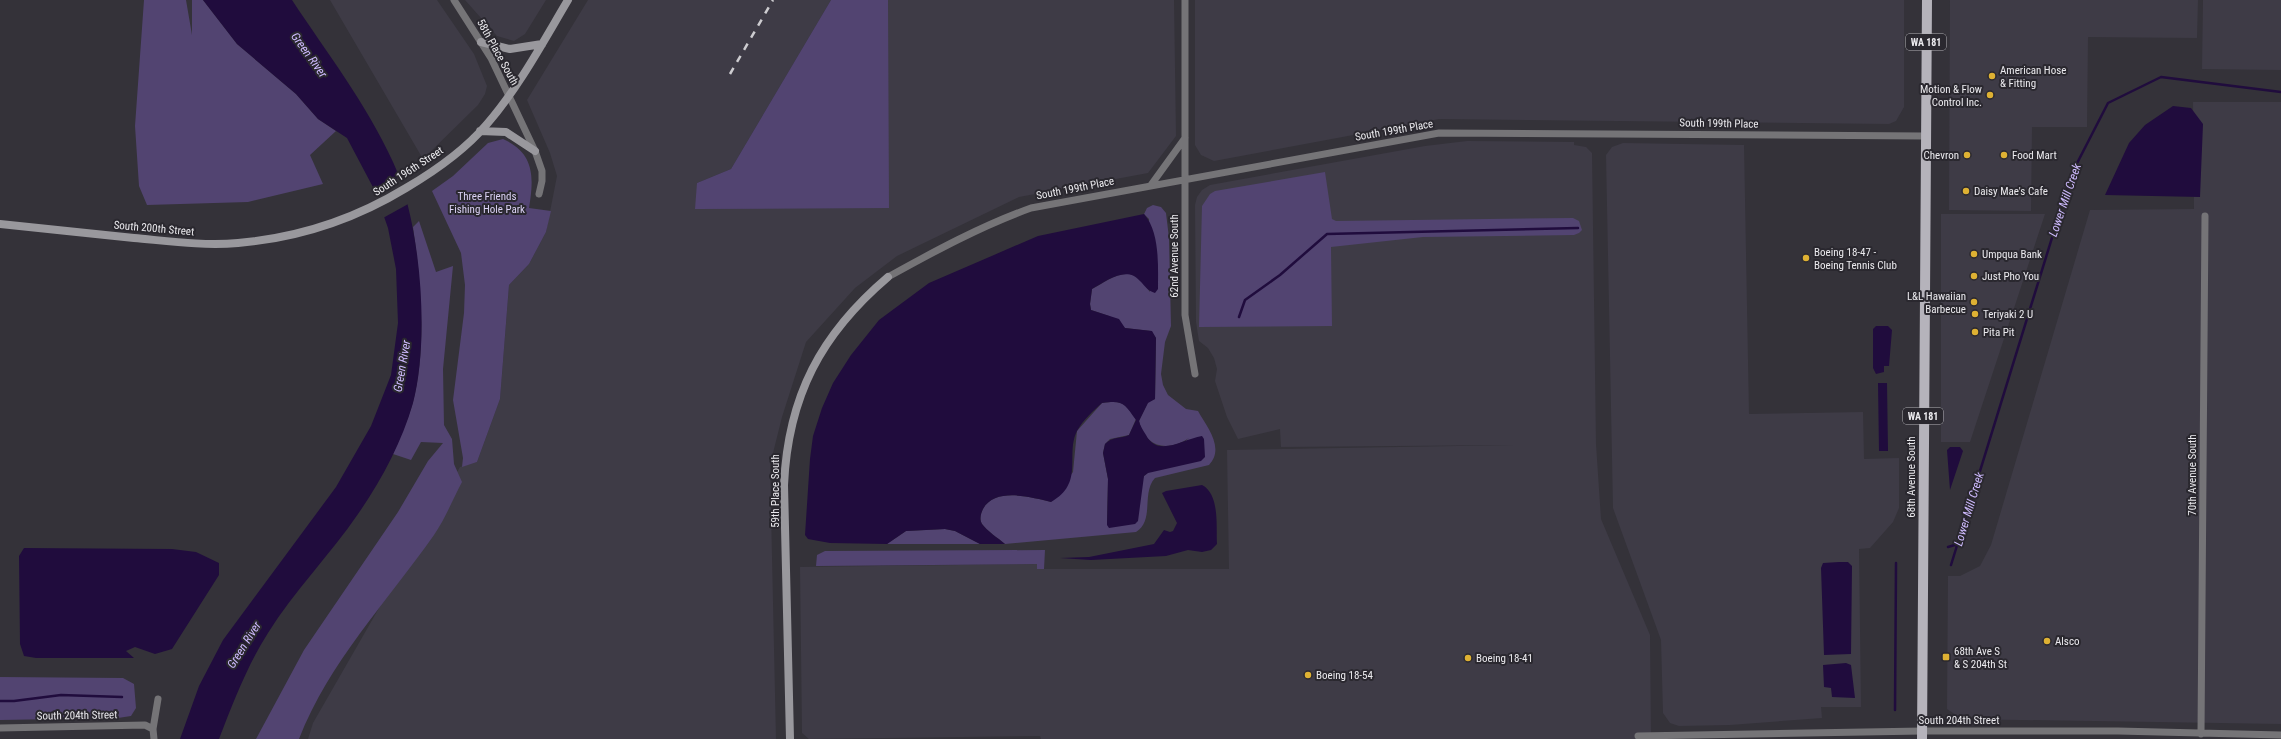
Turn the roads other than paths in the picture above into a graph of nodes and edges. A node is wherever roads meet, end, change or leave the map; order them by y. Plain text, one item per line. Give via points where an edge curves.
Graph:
1 (454, 0) edge
2 (568, 0) edge
3 (1185, 0) edge
4 (1927, 0) edge
5 (481, 42) junction
6 (542, 44) junction
7 (509, 94) junction
8 (480, 132) junction
9 (1924, 136) junction
10 (1185, 138) junction
11 (535, 151) junction
12 (1185, 179) junction
13 (1151, 185) junction
14 (539, 194) dead end
15 (2205, 216) dead end
16 (0, 224) edge
17 (306, 231) joint
18 (888, 277) joint
19 (1195, 374) dead end
20 (158, 699) dead end
21 (0, 728) edge
22 (153, 729) junction
23 (2118, 731) junction
24 (2201, 734) junction
25 (1922, 735) edge
26 (2281, 735) edge
27 (1638, 736) dead end
28 (154, 739) edge
29 (790, 739) edge
30 (2118, 739) edge

1 - 5 street, 58th Place South
2 - 6 main road, South 196th Street
3 - 10 street, 62nd Avenue South
4 - 9 main road, 68th Avenue South / WA 181
5 - 6 main road via 510,49
5 - 7 street, 58th Place South
6 - 7 main road, South 196th Street
7 - 8 main road, South 196th Street
7 - 11 street, 58th Place South
8 - 11 main road via 506,132
8 - 17 main road, South 196th Street via 430,173 385,201
9 - 12 street, South 199th Place via 1439,133
9 - 25 main road, 68th Avenue South / WA 181
10 - 12 street, 62nd Avenue South
10 - 13 street
11 - 14 street, 58th Place South via 542,171
12 - 13 street, South 199th Place
12 - 19 street, 62nd Avenue South via 1185,315
13 - 18 street, South 199th Place via 1031,208 1000,219 939,248
15 - 24 street, 70th Avenue South
16 - 17 main road, South 200th Street via 205,243 259,240
18 - 29 main road, 59th Place South via 867,295 831,336 803,385 792,420 785,453 784,484
20 - 22 street
21 - 22 street, South 204th Street via 145,725
22 - 28 street
23 - 24 street, South 204th Street
23 - 25 street, South 204th Street
23 - 30 street
24 - 26 street, South 204th Street
25 - 27 street, South 204th Street

